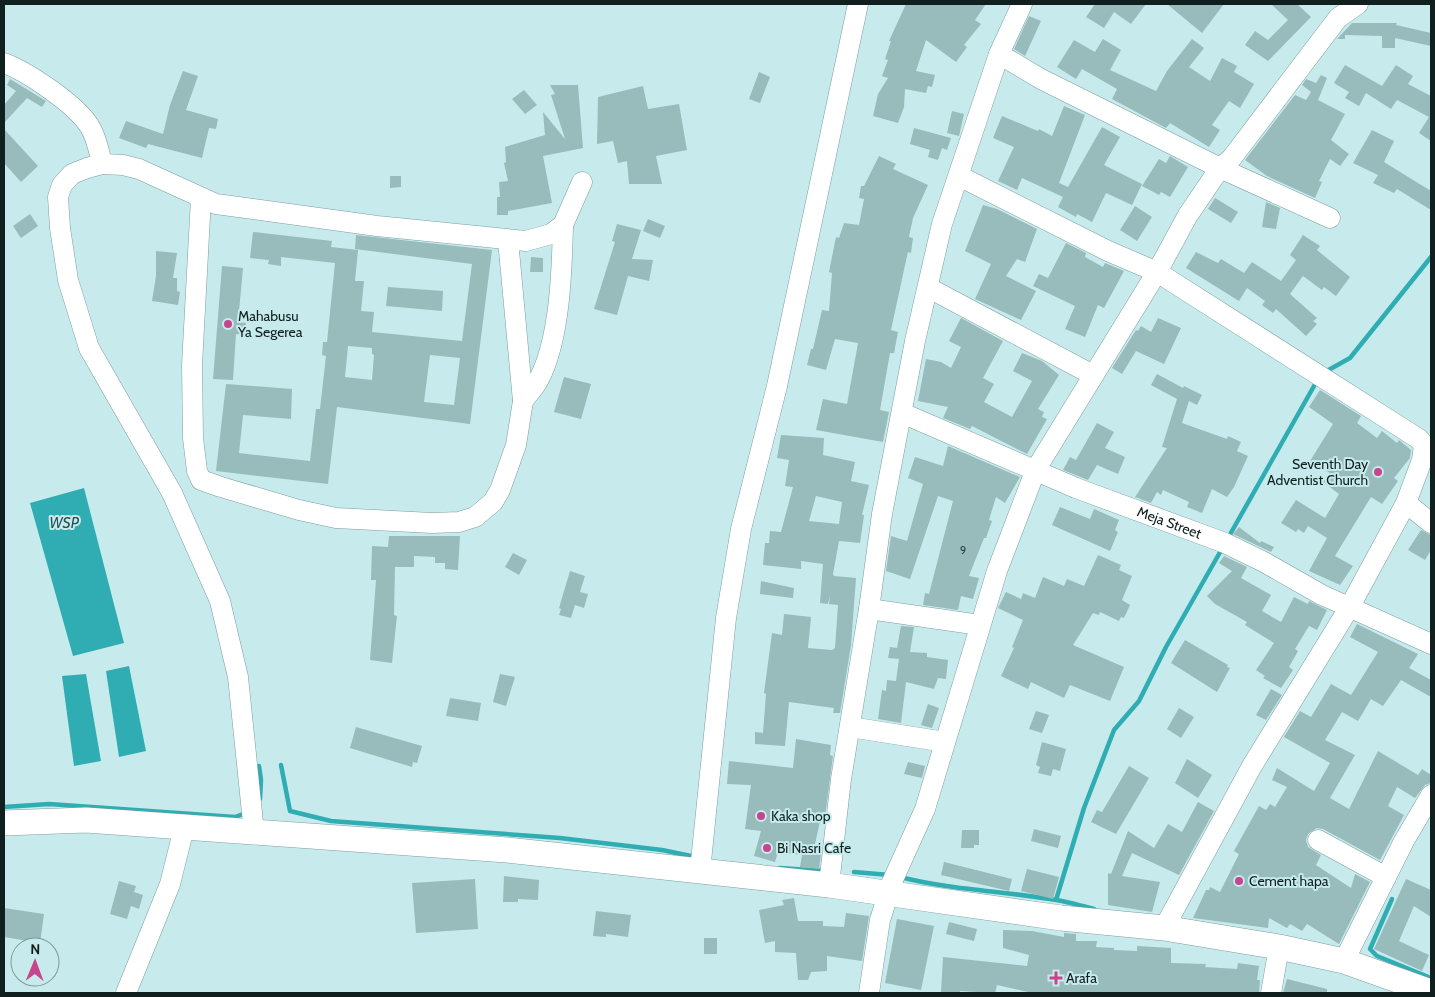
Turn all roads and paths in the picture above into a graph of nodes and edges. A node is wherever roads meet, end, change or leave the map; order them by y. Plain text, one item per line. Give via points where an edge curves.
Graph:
1 (858, 4) edge
2 (1022, 4) edge
3 (1358, 4) edge
4 (999, 54) junction
5 (4, 63) edge
6 (102, 164) junction
7 (1220, 168) junction
8 (958, 176) junction
9 (582, 182) dead end
10 (201, 198) junction
11 (1330, 218) dead end
12 (563, 225) junction
13 (508, 240) junction
14 (1157, 272) junction
15 (929, 288) junction
16 (1093, 375) junction
17 (523, 401) junction
18 (902, 413) junction
19 (1428, 448) edge
20 (1036, 469) junction
21 (1406, 503) junction
22 (1431, 523) edge
23 (1349, 608) junction
24 (869, 609) junction
25 (980, 624) junction
26 (1431, 644) edge
27 (850, 727) junction
28 (945, 742) junction
29 (1431, 795) edge
30 (4, 824) edge
31 (184, 828) junction
32 (254, 832) junction
33 (1318, 840) dead end
34 (700, 872) junction
35 (1386, 877) junction
36 (829, 885) junction
37 (889, 893) junction
38 (1164, 928) junction
39 (1279, 947) junction
40 (1344, 961) junction
41 (1431, 992) edge
42 (126, 993) edge
43 (869, 993) edge
44 (1271, 993) edge

1 - 34 street via 777,386 741,529 726,618
2 - 4 street
3 - 7 street via 1338,18 1231,159
4 - 7 street
4 - 8 street
5 - 6 street via 42,83 90,126
6 - 10 street via 139,169
6 - 32 street via 72,174 62,185 58,197 68,280 89,348 172,493 220,601 238,677
7 - 11 street
7 - 14 street via 1188,215
8 - 14 street
8 - 15 street via 942,224
9 - 12 street
10 - 13 street via 245,209
10 - 17 street via 192,364 194,456 196,472 202,480 336,518 432,523 468,521 487,509 500,490 516,445
12 - 13 street via 542,238 526,242
12 - 17 street via 562,279 551,341 538,379
13 - 17 street
14 - 16 street
14 - 19 street
15 - 16 street
15 - 18 street
16 - 20 street
18 - 20 street, Meja Street
18 - 24 street via 882,514
19 - 21 street
20 - 23 street, Meja Street via 1076,488 1225,543
20 - 25 street
21 - 22 street
21 - 23 street
23 - 26 street, Meja Street
23 - 38 street via 1252,766
24 - 25 street
24 - 27 street
25 - 28 street
27 - 28 street
27 - 36 street
28 - 37 street via 925,809
29 - 35 street
30 - 31 main road via 86,820
31 - 32 main road
31 - 42 street via 170,884
32 - 34 main road via 507,850
33 - 35 street
34 - 36 main road
35 - 40 street
36 - 37 main road
37 - 38 main road via 1061,918
37 - 43 street via 880,920
38 - 39 main road
39 - 40 main road
39 - 44 street
40 - 41 main road

